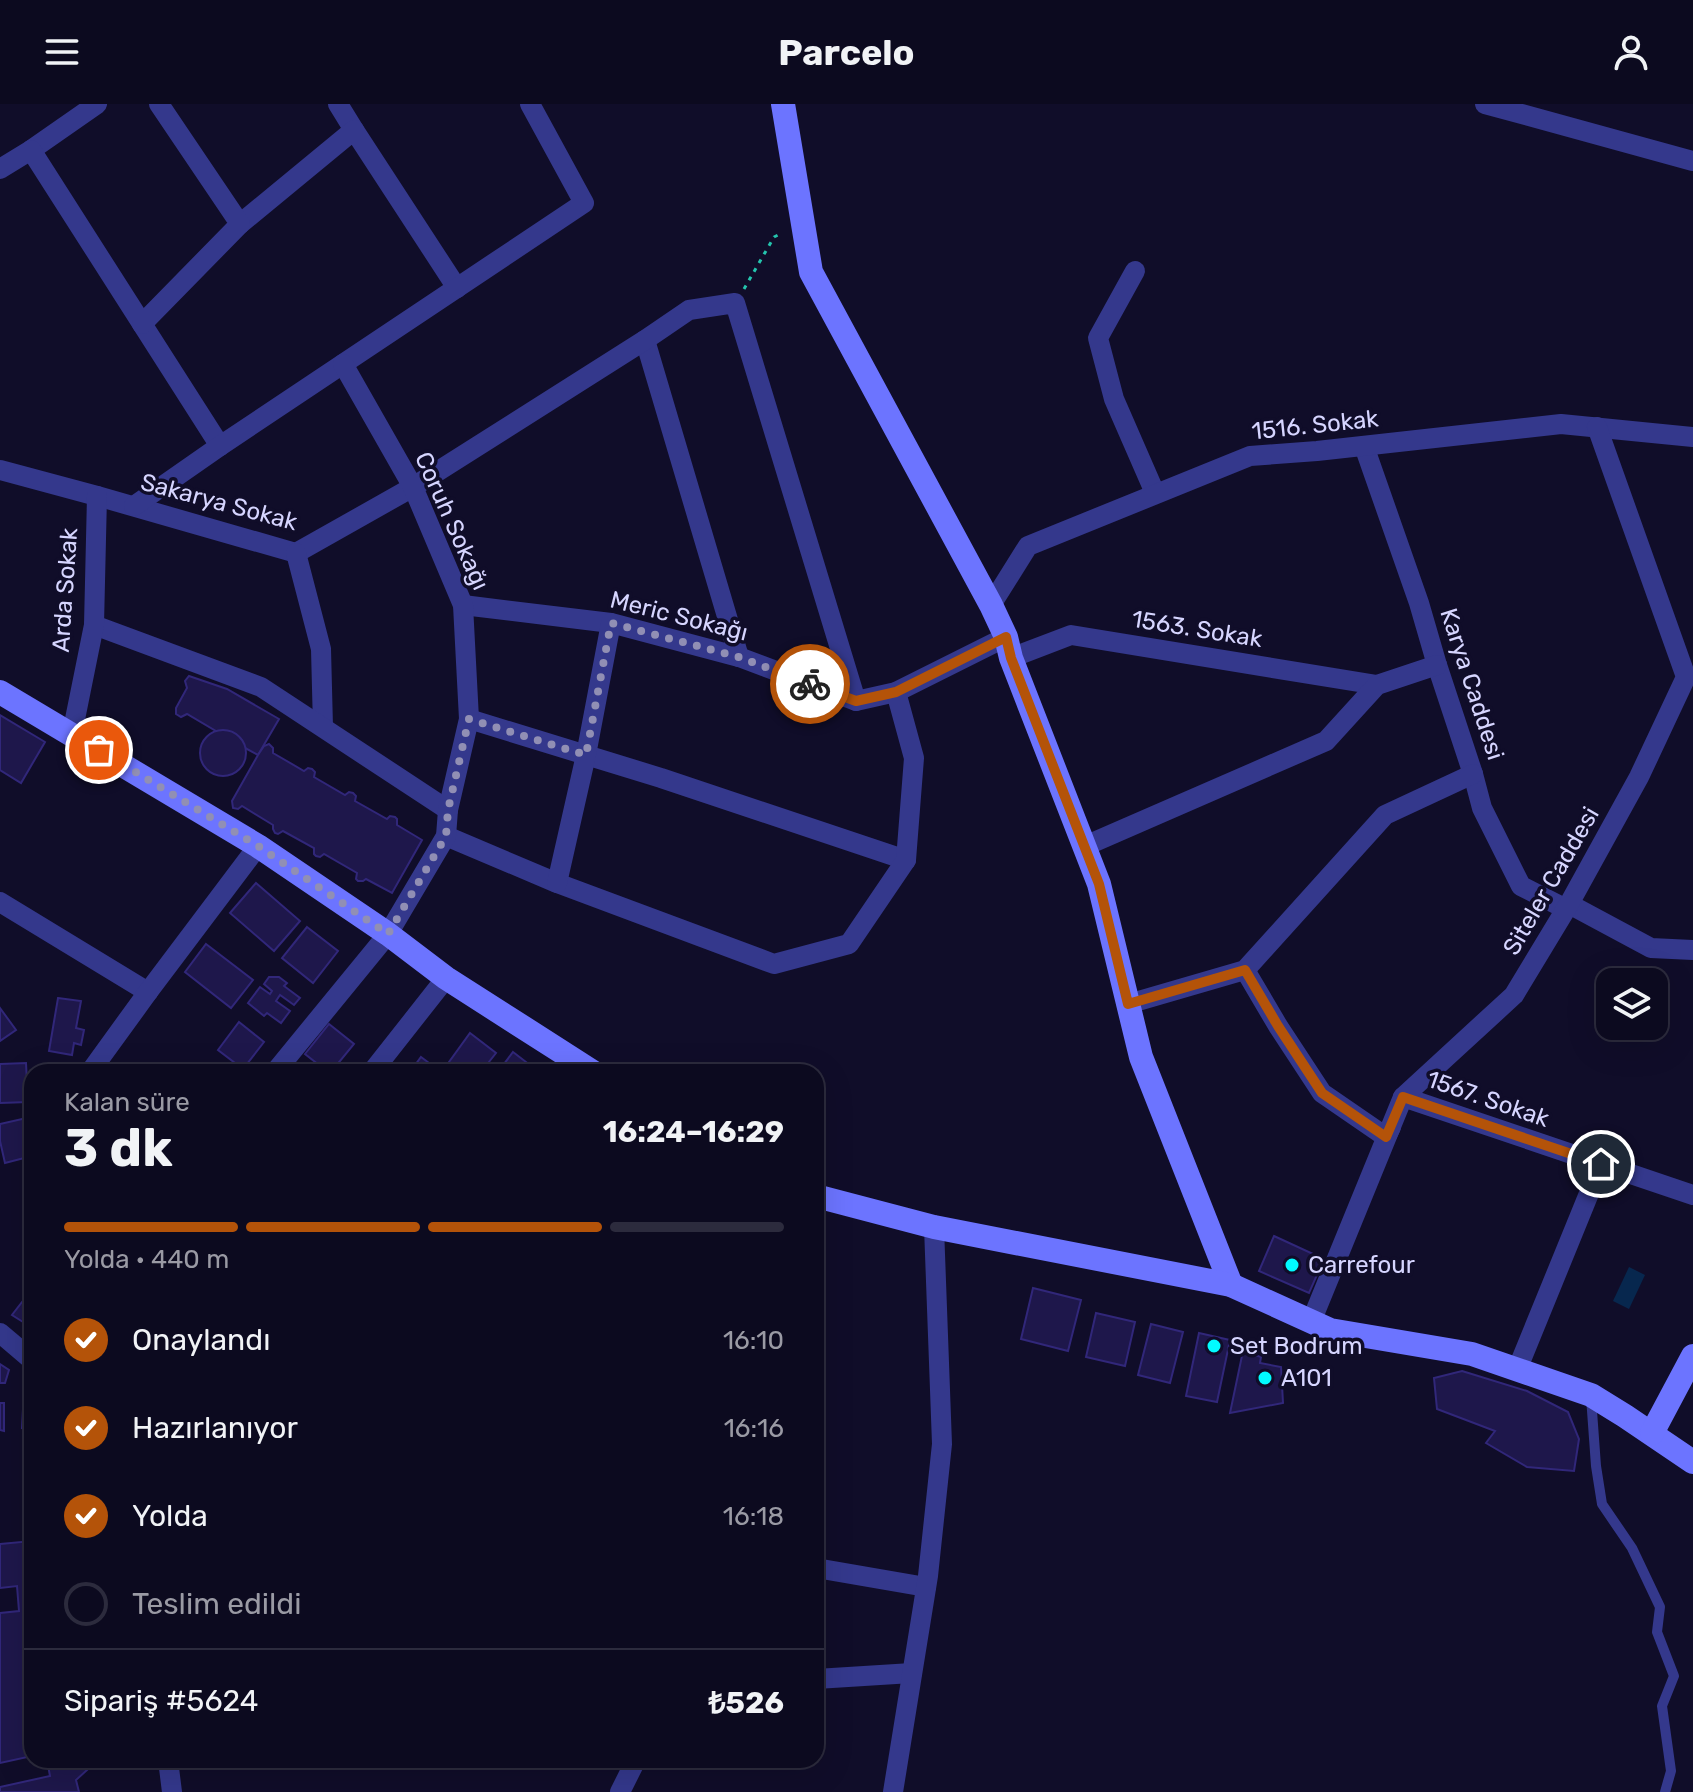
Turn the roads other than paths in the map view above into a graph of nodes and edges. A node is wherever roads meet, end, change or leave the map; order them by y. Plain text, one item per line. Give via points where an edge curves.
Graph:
1 (97, 104) edge
2 (159, 104) edge
3 (338, 104) edge
4 (530, 104) edge
5 (783, 104) edge
6 (1485, 104) edge
7 (354, 130) junction
8 (31, 150) junction
9 (1693, 161) edge
10 (0, 169) edge
11 (240, 224) junction
12 (1135, 271) dead end
13 (457, 288) junction
14 (142, 324) junction
15 (1098, 338) junction
16 (645, 340) junction
17 (1077, 340) dead end
18 (343, 364) junction
19 (1597, 427) junction
20 (1693, 437) edge
21 (220, 446) junction
22 (1364, 446) junction
23 (0, 470) edge
24 (413, 487) junction
25 (1155, 493) junction
26 (97, 496) junction
27 (134, 506) junction
28 (296, 553) junction
29 (463, 605) junction
30 (991, 605) junction
31 (611, 623) junction
32 (94, 625) junction
33 (1009, 648) junction
34 (739, 657) junction
35 (1437, 665) junction
36 (1377, 685) junction
37 (0, 692) edge
38 (896, 692) junction
39 (856, 701) junction
40 (469, 719) junction
41 (323, 727) junction
42 (72, 734) junction
43 (586, 755) junction
44 (1473, 774) junction
45 (448, 810) junction
46 (446, 836) junction
47 (258, 846) junction
48 (1085, 846) junction
49 (906, 860) junction
50 (557, 883) junction
51 (0, 902) edge
52 (1568, 906) junction
53 (388, 934) junction
54 (1693, 950) edge
55 (1245, 970) junction
56 (446, 978) junction
57 (148, 992) junction
58 (1128, 1004) junction
59 (96, 1064) edge
60 (282, 1064) edge
61 (378, 1064) edge
62 (580, 1064) edge
63 (1403, 1097) junction
64 (1601, 1164) junction
65 (1693, 1195) edge
66 (824, 1198) edge
67 (934, 1227) junction
68 (1231, 1285) junction
69 (1311, 1322) junction
70 (0, 1333) edge
71 (24, 1353) edge
72 (1693, 1356) edge
73 (1517, 1370) junction
74 (1591, 1395) junction
75 (1652, 1433) junction
76 (1693, 1462) edge
77 (824, 1569) edge
78 (926, 1587) junction
79 (912, 1673) junction
80 (824, 1678) edge
81 (169, 1768) edge
82 (632, 1768) edge
83 (172, 1792) edge
84 (620, 1792) edge
85 (893, 1792) edge
86 (1665, 1792) edge

1 - 8 street
2 - 11 street
3 - 7 street
4 - 13 street via 584,203
5 - 30 street via 811,272
6 - 9 street
7 - 11 street
7 - 13 street
8 - 10 street
8 - 14 street
11 - 14 street
12 - 15 street
13 - 18 street
14 - 21 street
15 - 17 street
15 - 25 street via 1114,399
16 - 24 street, Sakarya Sokak
16 - 34 street
16 - 39 street, Sakarya Sokak via 689,310 735,303
18 - 21 street
18 - 24 street, Coruh Sokağı
19 - 20 street, 1516. Sokak
19 - 22 street, 1516. Sokak via 1561,424
19 - 52 street, Siteler Caddesi via 1686,677 1639,777
21 - 27 street
22 - 25 street, 1516. Sokak via 1250,456
22 - 35 street, Karya Caddesi
23 - 26 street, Sakarya Sokak
24 - 28 street, Sakarya Sokak
24 - 29 street, Coruh Sokağı
25 - 30 street, 1516. Sokak via 1028,546
26 - 27 street, Sakarya Sokak
26 - 32 street, Arda Sokak
27 - 28 street, Sakarya Sokak
28 - 41 street via 321,649
29 - 31 street, Meric Sokağı
29 - 40 street, Coruh Sokağı
30 - 33 street
31 - 34 street, Meric Sokağı
31 - 43 street
32 - 41 street via 261,687
32 - 42 street, Arda Sokak
33 - 36 street, 1563. Sokak via 1071,635
33 - 38 street
33 - 48 street
34 - 39 street, Meric Sokağı
35 - 36 street
35 - 44 street, Karya Caddesi
36 - 48 street via 1326,741
37 - 42 street
38 - 39 street
38 - 49 street via 914,758
40 - 43 street
40 - 45 street, Coruh Sokağı
41 - 45 street
42 - 47 street
43 - 49 street
43 - 50 street
44 - 52 street, Karya Caddesi via 1482,808 1521,886
44 - 55 street via 1385,815
45 - 46 street, Coruh Sokağı
46 - 50 street
46 - 53 street, Coruh Sokağı
47 - 53 street
47 - 57 street
48 - 58 street
49 - 50 street via 849,944 774,964
51 - 57 street
52 - 54 street, Karya Caddesi via 1651,948
52 - 63 street, Siteler Caddesi via 1514,995
53 - 56 street
53 - 60 street, Coruh Sokağı
55 - 58 street
55 - 63 street via 1322,1093 1386,1137
56 - 61 street
56 - 62 street
57 - 59 street
58 - 68 street via 1141,1057
63 - 64 street, 1567. Sokak
63 - 69 street, Siteler Caddesi
64 - 65 street, 1567. Sokak
64 - 73 street
66 - 67 street
67 - 68 street
67 - 78 street via 942,1444
68 - 69 street
69 - 73 street via 1330,1330 1472,1354
70 - 71 street
72 - 75 street
73 - 74 street
74 - 75 street
74 - 86 lane via 1602,1504 1632,1548 1660,1607 1657,1632 1674,1676 1662,1706 1671,1771
75 - 76 street
77 - 78 street
78 - 79 street
79 - 80 street
79 - 85 street
81 - 83 street
82 - 84 street

